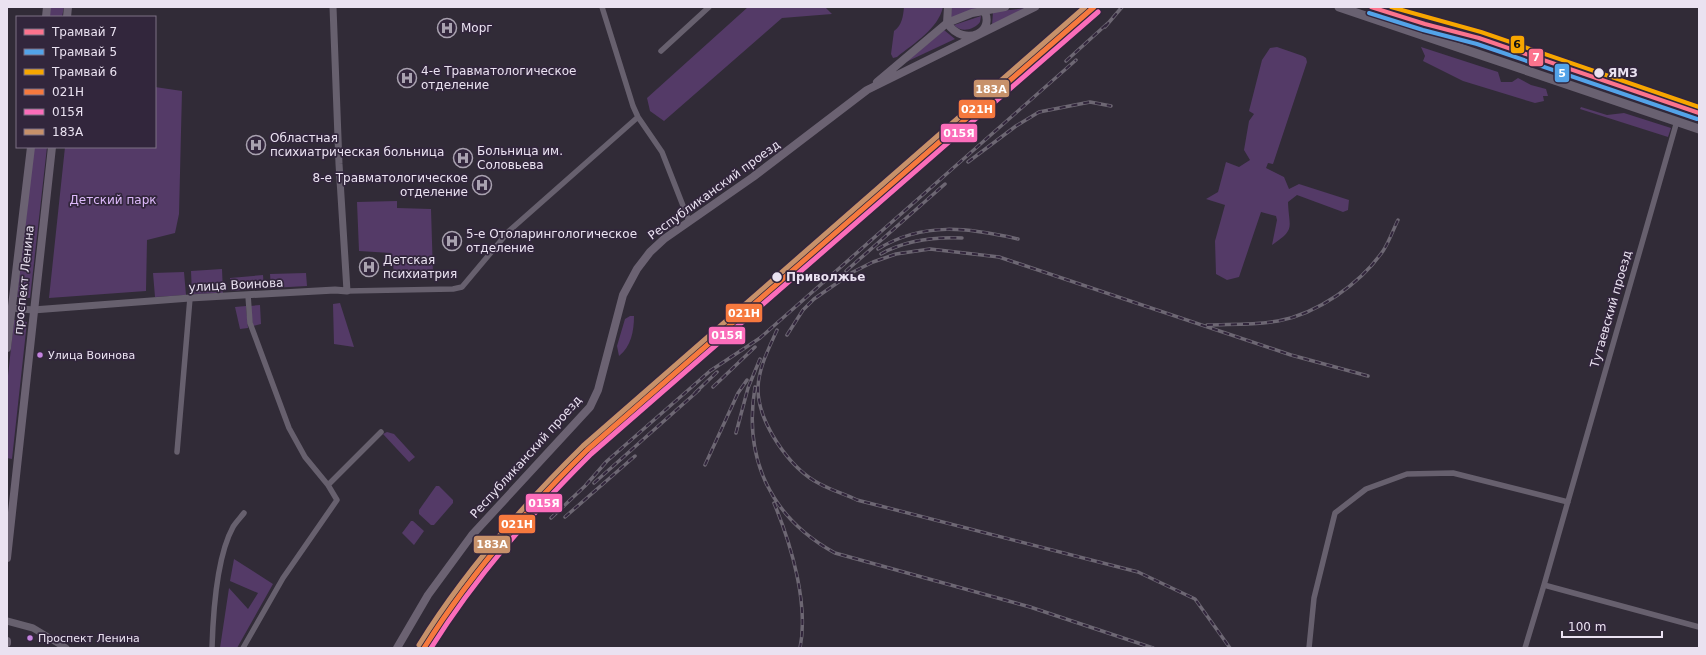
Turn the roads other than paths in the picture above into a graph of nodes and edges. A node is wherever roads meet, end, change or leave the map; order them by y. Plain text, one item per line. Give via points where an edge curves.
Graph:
1 (333, 7) edge
2 (602, 7) edge
3 (709, 7) edge
4 (948, 7) edge
5 (1005, 7) edge
6 (1035, 7) edge
7 (1339, 7) edge
8 (983, 8) edge
9 (947, 23) junction
10 (976, 36) junction
11 (661, 51) dead end
12 (867, 90) junction
13 (638, 117) junction
14 (1677, 121) junction
15 (1699, 129) edge
16 (31, 148) edge
17 (52, 148) edge
18 (688, 222) junction
19 (347, 291) junction
20 (248, 295) junction
21 (190, 298) junction
22 (12, 308) junction
23 (33, 310) junction
24 (7, 348) edge
25 (381, 432) dead end
26 (177, 452) dead end
27 (328, 485) junction
28 (1568, 502) junction
29 (244, 513) dead end
30 (7, 558) edge
31 (1544, 585) junction
32 (7, 621) edge
33 (1699, 627) edge
34 (66, 648) edge
35 (212, 648) edge
36 (244, 648) edge
37 (396, 648) edge
38 (1309, 648) edge
39 (1525, 648) edge

1 - 19 street
2 - 13 street
3 - 11 street
4 - 9 main road
5 - 8 main road, Республиканский проезд
6 - 10 main road, Республиканский проезд
7 - 14 main road
8 - 9 main road, Республиканский проезд
8 - 10 main road via 987,16 986,24
9 - 10 main road via 957,34
9 - 12 main road, Республиканский проезд
10 - 12 main road, Республиканский проезд
12 - 18 main road, Республиканский проезд via 753,177
13 - 18 street via 662,152
13 - 19 street, улица Воинова via 509,231 462,287
14 - 15 main road
14 - 28 street, Тутаевский проезд
16 - 22 main road, проспект Ленина
17 - 23 main road, проспект Ленина
18 - 37 main road, Республиканский проезд via 650,252 628,284 598,390 590,407 472,536 428,595
19 - 20 street, улица Воинова
20 - 21 street, улица Воинова
20 - 27 street via 250,323 289,428 305,457
21 - 23 street, улица Воинова
21 - 26 street
22 - 23 street, улица Воинова
22 - 24 main road, проспект Ленина
23 - 30 main road, проспект Ленина
25 - 27 street
27 - 36 street via 337,500 283,578
28 - 31 street, Тутаевский проезд
28 - 38 street via 1453,473 1406,474 1366,489 1335,513 1314,598
29 - 35 street via 233,527 225,551 217,590
31 - 33 street
31 - 39 street, Тутаевский проезд
32 - 34 street via 33,628

